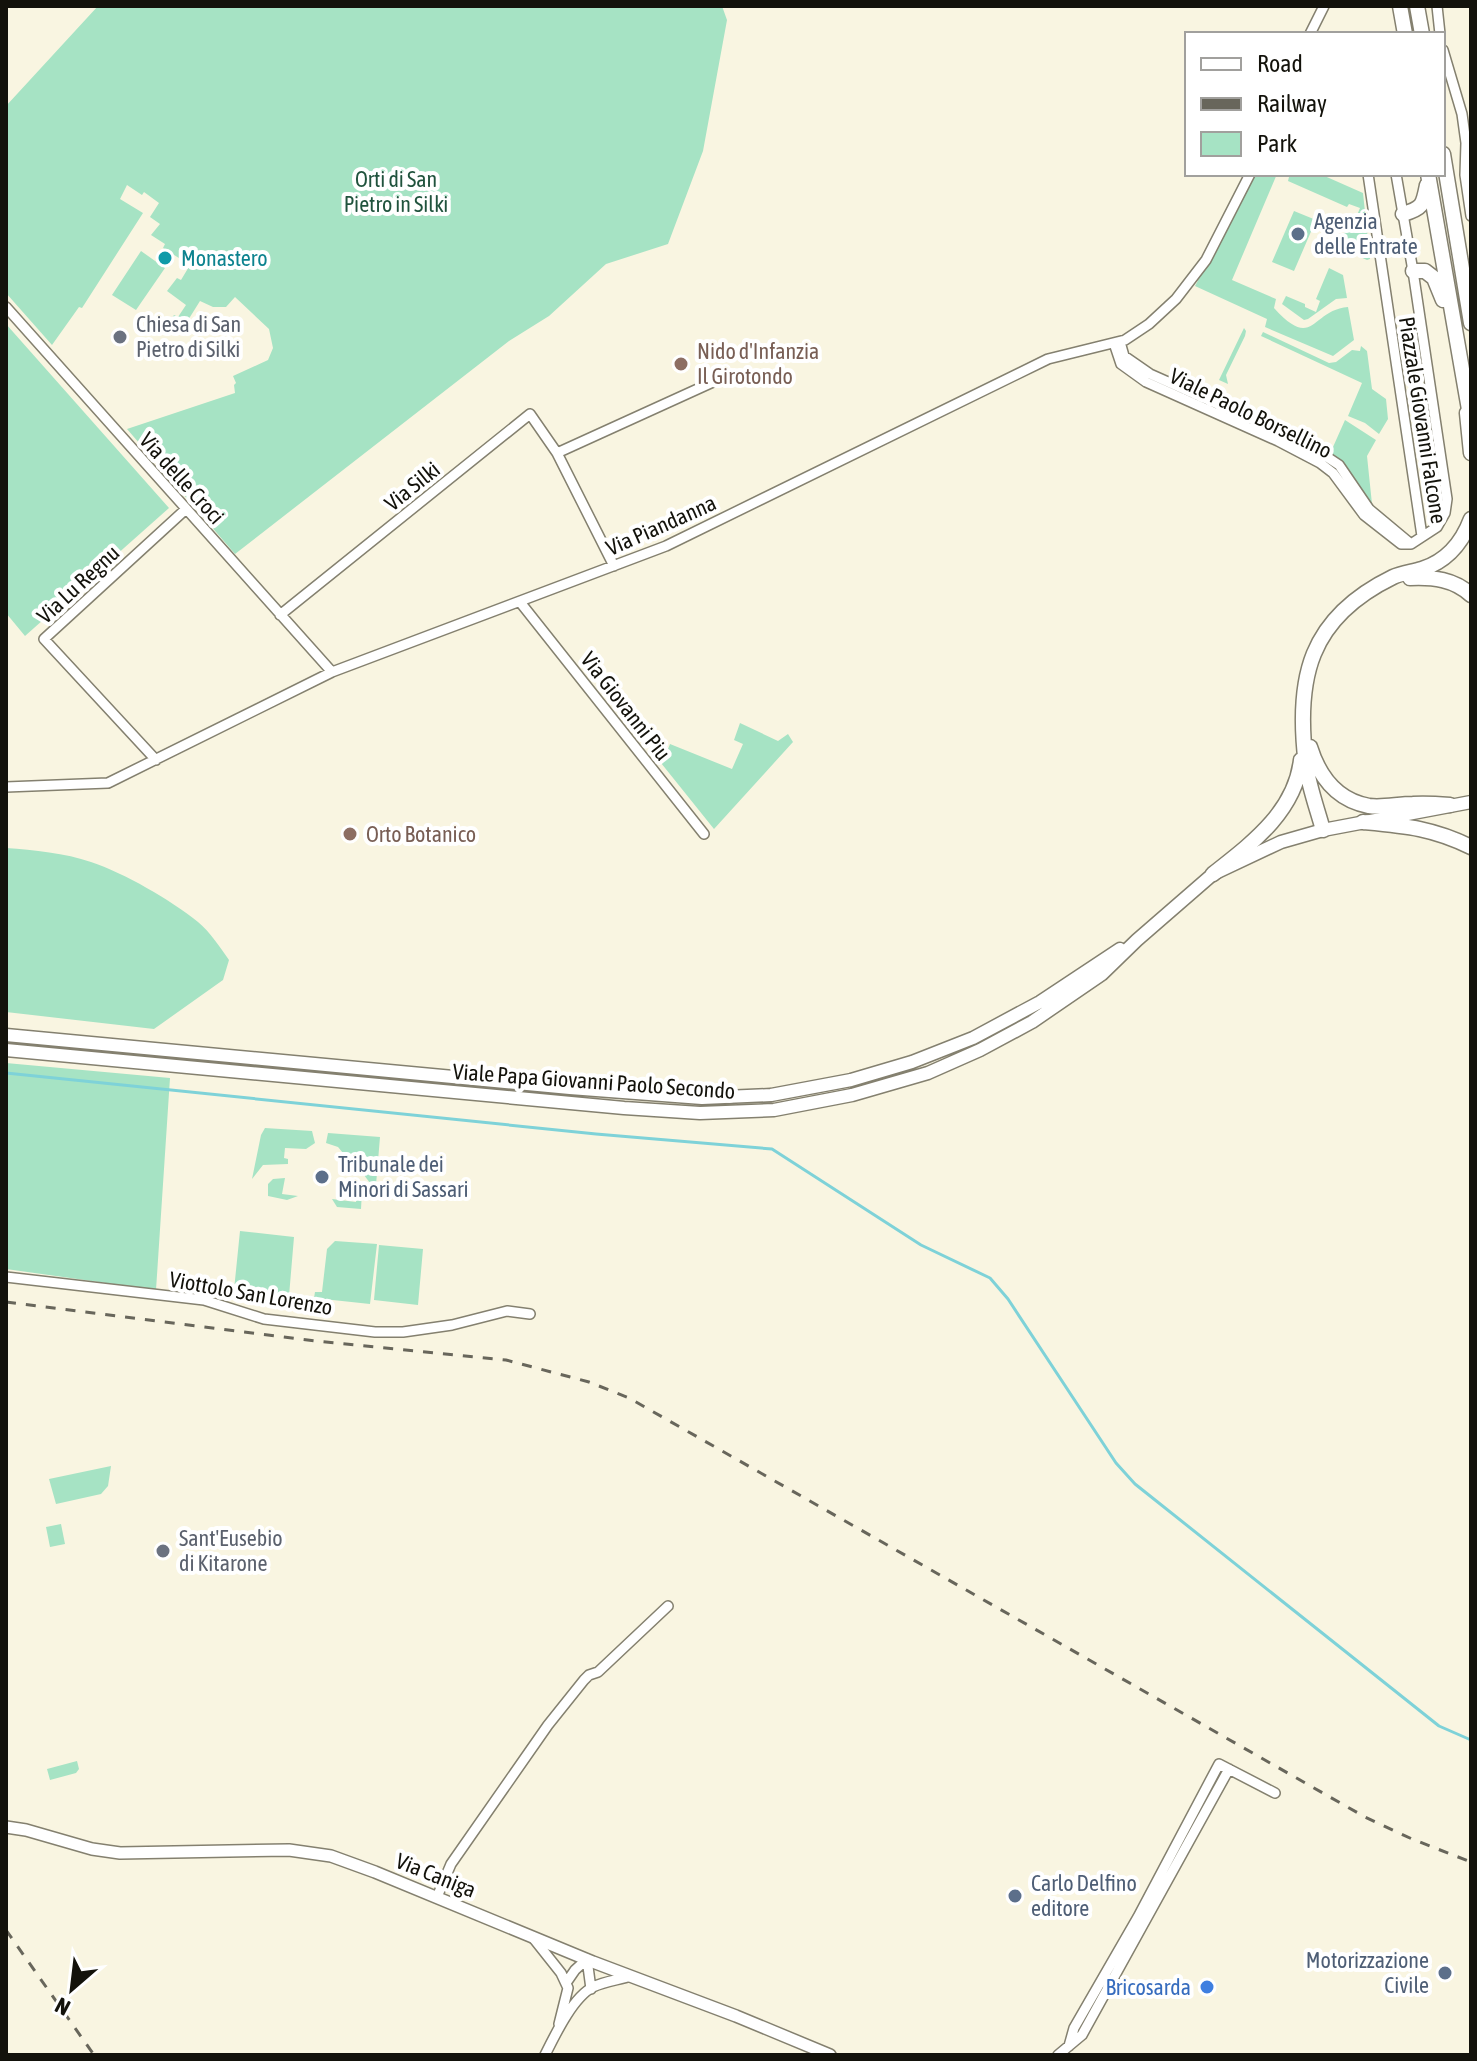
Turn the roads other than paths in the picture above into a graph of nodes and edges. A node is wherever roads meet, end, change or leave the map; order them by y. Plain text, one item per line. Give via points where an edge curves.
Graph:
1 (1324, 6) edge
2 (1400, 6) edge
3 (1417, 6) edge
4 (1437, 6) edge
5 (1421, 28) edge
6 (1404, 29) edge
7 (1311, 32) edge
8 (1440, 32) edge
9 (1445, 57) edge
10 (1445, 166) edge
11 (1249, 176) edge
12 (1368, 176) edge
13 (1396, 176) edge
14 (1429, 176) edge
15 (1429, 176) edge
16 (1469, 180) edge
17 (1403, 214) junction
18 (1471, 216) edge
19 (1412, 267) junction
20 (6, 307) edge
21 (1453, 321) junction
22 (1471, 323) edge
23 (1117, 342) junction
24 (1463, 376) junction
25 (724, 377) dead end
26 (1471, 421) edge
27 (557, 453) junction
28 (1471, 453) edge
29 (186, 509) junction
30 (1471, 519) edge
31 (1422, 536) junction
32 (614, 566) junction
33 (1383, 583) junction
34 (1471, 595) edge
35 (520, 602) junction
36 (280, 615) junction
37 (332, 672) junction
38 (1304, 728) junction
39 (156, 760) junction
40 (6, 787) edge
41 (1471, 802) edge
42 (1450, 805) junction
43 (1363, 822) junction
44 (1323, 830) junction
45 (704, 834) dead end
46 (1471, 847) edge
47 (1213, 874) junction
48 (1137, 940) junction
49 (6, 1035) edge
50 (6, 1050) edge
51 (6, 1277) edge
52 (530, 1314) dead end
53 (668, 1606) dead end
54 (1275, 1793) dead end
55 (6, 1827) edge
56 (437, 1897) junction
57 (532, 1937) junction
58 (587, 1959) junction
59 (631, 1976) junction
60 (566, 1983) junction
61 (591, 1989) junction
62 (557, 2031) junction
63 (545, 2055) edge
64 (830, 2055) edge
65 (1058, 2055) edge

1 - 7 street
2 - 6 highway
3 - 5 highway
4 - 8 street
9 - 16 street via 1462,114
10 - 22 highway
11 - 23 street, Via Piandanna via 1206,260 1176,299 1149,324
12 - 31 street, Piazzale Giovanni Falcone
13 - 17 street, Piazzale Giovanni Falcone
14 - 17 highway via 1424,203
15 - 21 highway
16 - 18 street
17 - 19 street, Piazzale Giovanni Falcone
19 - 21 highway via 1434,278
19 - 31 street, Piazzale Giovanni Falcone via 1447,499 1437,527
20 - 29 street, Via delle Croci
21 - 24 highway
23 - 31 street, Viale Paolo Borsellino via 1124,356 1150,374 1324,455 1339,465 1369,509 1411,544
23 - 32 street, Via Piandanna via 1048,359 680,539
24 - 26 highway
24 - 28 highway
25 - 27 street
27 - 32 street, Via Silki
27 - 36 street, Via Silki via 530,414
29 - 36 street, Via delle Croci
29 - 39 street, Via Lu Regnu via 44,639
30 - 33 highway via 1453,552
32 - 35 street, Via Piandanna
33 - 34 highway via 1442,579
33 - 38 highway via 1350,603 1322,637 1306,673
35 - 37 street, Via Piandanna
35 - 45 street, Via Giovanni Piu
36 - 37 street, Via delle Croci
37 - 39 street, Via Piandanna
38 - 42 highway via 1320,773 1346,797 1370,806
38 - 44 highway via 1306,765
38 - 47 highway via 1299,772 1289,798 1265,829
39 - 40 street, Via Piandanna via 108,783
41 - 42 main road, Viale Papa Giovanni Paolo Secondo
42 - 43 main road, Viale Papa Giovanni Paolo Secondo
43 - 44 main road, Viale Papa Giovanni Paolo Secondo
43 - 46 highway via 1445,834
44 - 47 main road, Viale Papa Giovanni Paolo Secondo via 1281,842
47 - 48 main road, Viale Papa Giovanni Paolo Secondo
48 - 49 main road, Viale Papa Giovanni Paolo Secondo via 973,1038 851,1080 771,1095 702,1098 570,1088
48 - 50 main road, Viale Papa Giovanni Paolo Secondo via 1102,974 980,1050 928,1073 774,1110 624,1108
51 - 52 street, Viottolo San Lorenzo via 204,1300 264,1319 375,1332 452,1325 507,1311
53 - 56 street via 589,1675 548,1725 451,1864
54 - 65 street via 1224,1766 1074,2028 1069,2046
55 - 56 street, Via Caniga via 120,1853 289,1850 331,1856
56 - 57 street, Via Caniga
57 - 58 street, Via Caniga
57 - 60 street
58 - 59 street, Via Caniga
58 - 60 street
58 - 61 street
59 - 61 street
59 - 64 street, Via Caniga
60 - 62 street
61 - 62 street
62 - 63 street

